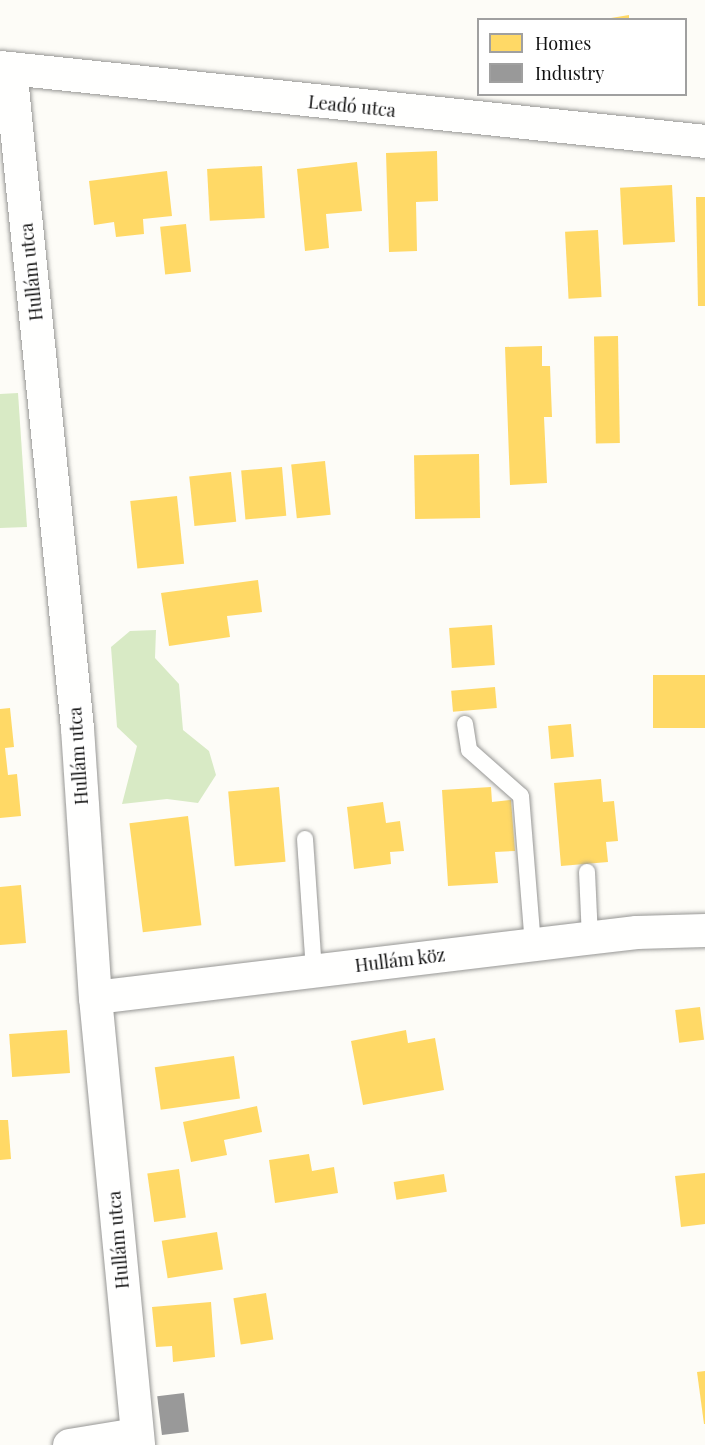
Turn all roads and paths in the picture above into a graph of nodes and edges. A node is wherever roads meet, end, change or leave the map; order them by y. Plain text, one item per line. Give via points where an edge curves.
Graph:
1 (5, 67) edge
2 (705, 141) edge
3 (465, 724) dead end
4 (305, 839) dead end
5 (587, 872) dead end
6 (705, 930) edge
7 (590, 937) junction
8 (534, 944) junction
9 (314, 971) junction
10 (95, 997) junction
11 (137, 1439) edge
12 (69, 1445) edge

1 - 2 street, Leadó utca
1 - 10 street, Hullám utca via 77,728
3 - 8 lane via 469,750 521,796
4 - 9 lane
5 - 7 lane
6 - 7 street, Hullám köz
7 - 8 street, Hullám köz
8 - 9 street, Hullám köz
9 - 10 street, Hullám köz
10 - 11 street, Hullám utca
11 - 12 street

